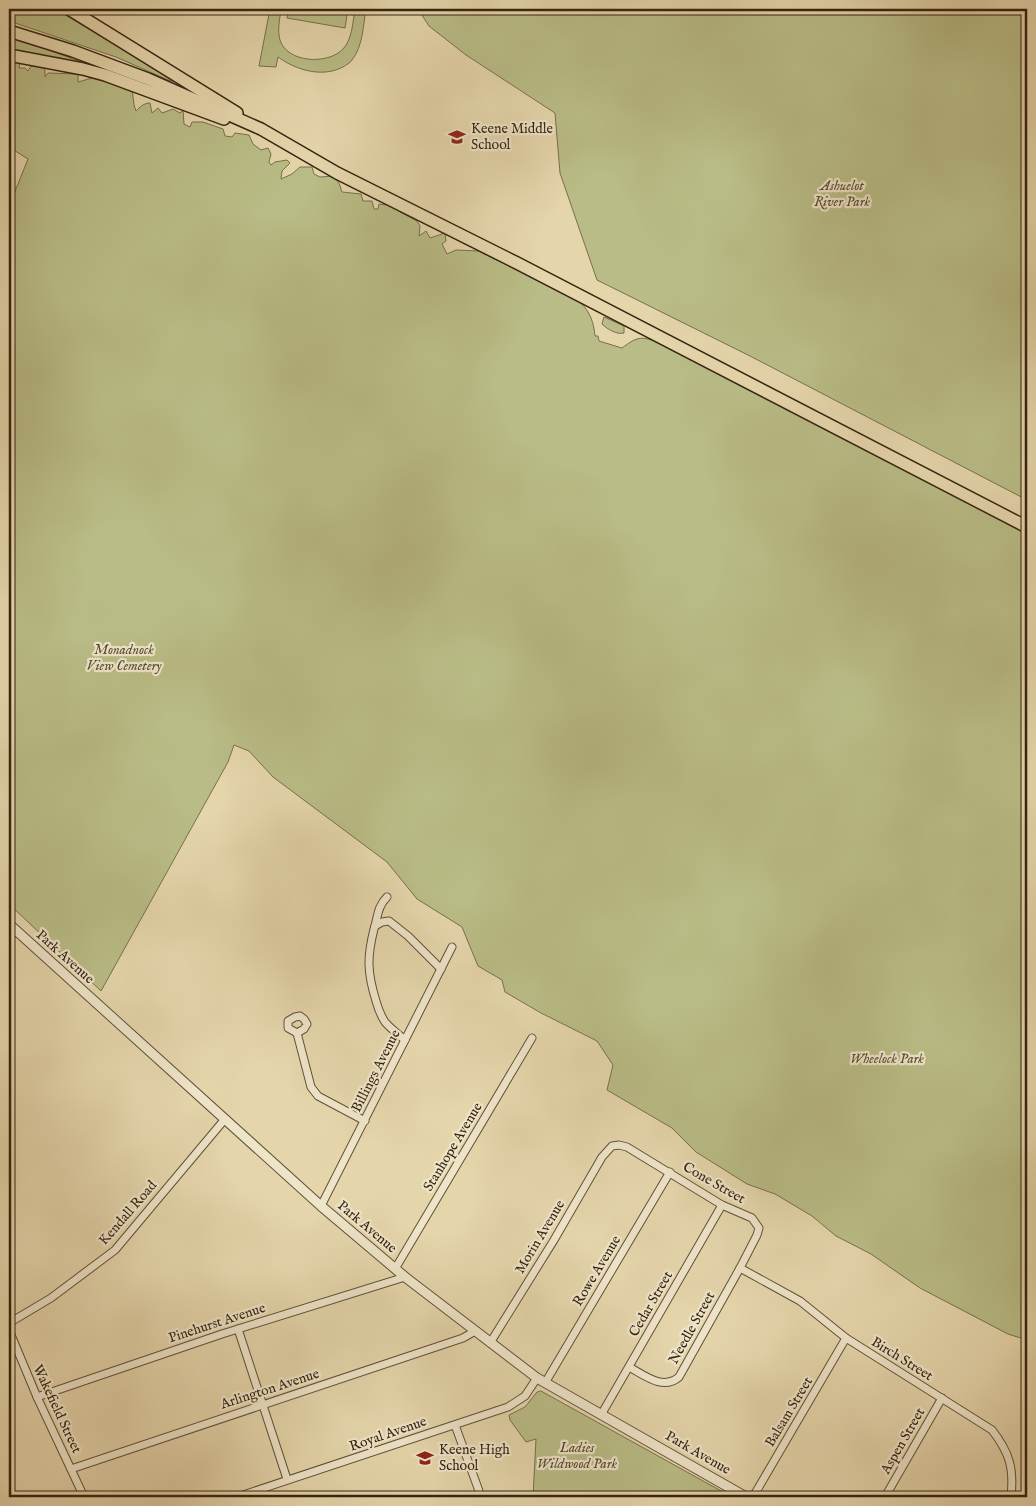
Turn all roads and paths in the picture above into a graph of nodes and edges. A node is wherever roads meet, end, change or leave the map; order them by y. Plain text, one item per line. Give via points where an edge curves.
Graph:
1 (69, 9) edge
2 (9, 31) edge
3 (9, 55) edge
4 (261, 129) junction
5 (1027, 527) edge
6 (386, 897) dead end
7 (9, 924) edge
8 (375, 926) junction
9 (452, 947) dead end
10 (441, 970) junction
11 (297, 1033) dead end
12 (532, 1038) dead end
13 (406, 1040) junction
14 (225, 1119) junction
15 (365, 1120) junction
16 (612, 1146) joint
17 (670, 1172) junction
18 (722, 1205) junction
19 (321, 1206) junction
20 (740, 1268) junction
21 (395, 1269) junction
22 (405, 1277) junction
23 (9, 1322) edge
24 (238, 1329) junction
25 (9, 1330) edge
26 (475, 1331) junction
27 (846, 1338) junction
28 (490, 1343) junction
29 (629, 1367) junction
30 (536, 1378) junction
31 (545, 1383) junction
32 (37, 1397) junction
33 (942, 1398) junction
34 (262, 1405) junction
35 (601, 1415) junction
36 (455, 1425) junction
37 (71, 1469) junction
38 (287, 1480) junction
39 (479, 1491) dead end
40 (84, 1497) edge
41 (237, 1497) edge
42 (746, 1497) edge
43 (753, 1497) edge
44 (885, 1497) edge
45 (1011, 1497) edge

1 - 4 highway
2 - 4 highway via 148,79
3 - 4 highway via 105,75 191,108
4 - 5 highway via 337,172
6 - 8 street via 377,912
7 - 14 street, Park Avenue
8 - 10 street via 389,921
8 - 13 street via 368,971 372,986 384,1020
9 - 10 street, Billings Avenue
10 - 13 street, Billings Avenue
11 - 15 street via 311,1086 318,1096
12 - 21 street, Stanhope Avenue
13 - 15 street, Billings Avenue
14 - 19 street, Park Avenue
14 - 23 street, Kendall Road via 115,1250 51,1298
15 - 19 street, Billings Avenue
16 - 17 street, Cone Street via 627,1147
16 - 28 street, Morin Avenue via 602,1157
17 - 18 street, Cone Street
17 - 31 street, Rowe Avenue
18 - 20 street, Cone Street via 752,1218 759,1228
18 - 29 street, Cedar Street
19 - 21 street, Park Avenue
20 - 27 street, Birch Street via 800,1301
20 - 29 street, Needle Street via 674,1382 662,1383
21 - 22 street, Park Avenue
22 - 24 street, Pinehurst Avenue
22 - 26 street, Park Avenue
24 - 32 street, Pinehurst Avenue
24 - 34 street
25 - 32 street, Wakefield Street
26 - 28 street, Park Avenue
26 - 34 street, Arlington Avenue via 464,1338
27 - 33 street, Birch Street
27 - 43 street, Balsam Street
28 - 30 street, Park Avenue
29 - 35 street, Cedar Street
30 - 31 street, Park Avenue
30 - 36 street, Royal Avenue via 525,1396 517,1402
31 - 35 street, Park Avenue
32 - 37 street, Wakefield Street
33 - 44 street, Aspen Street
33 - 45 street, Birch Street via 980,1421 999,1439 1011,1464
34 - 37 street, Arlington Avenue
34 - 38 street
35 - 42 street, Park Avenue
36 - 38 street, Royal Avenue
36 - 39 street
37 - 40 street, Wakefield Street
38 - 41 street, Royal Avenue

